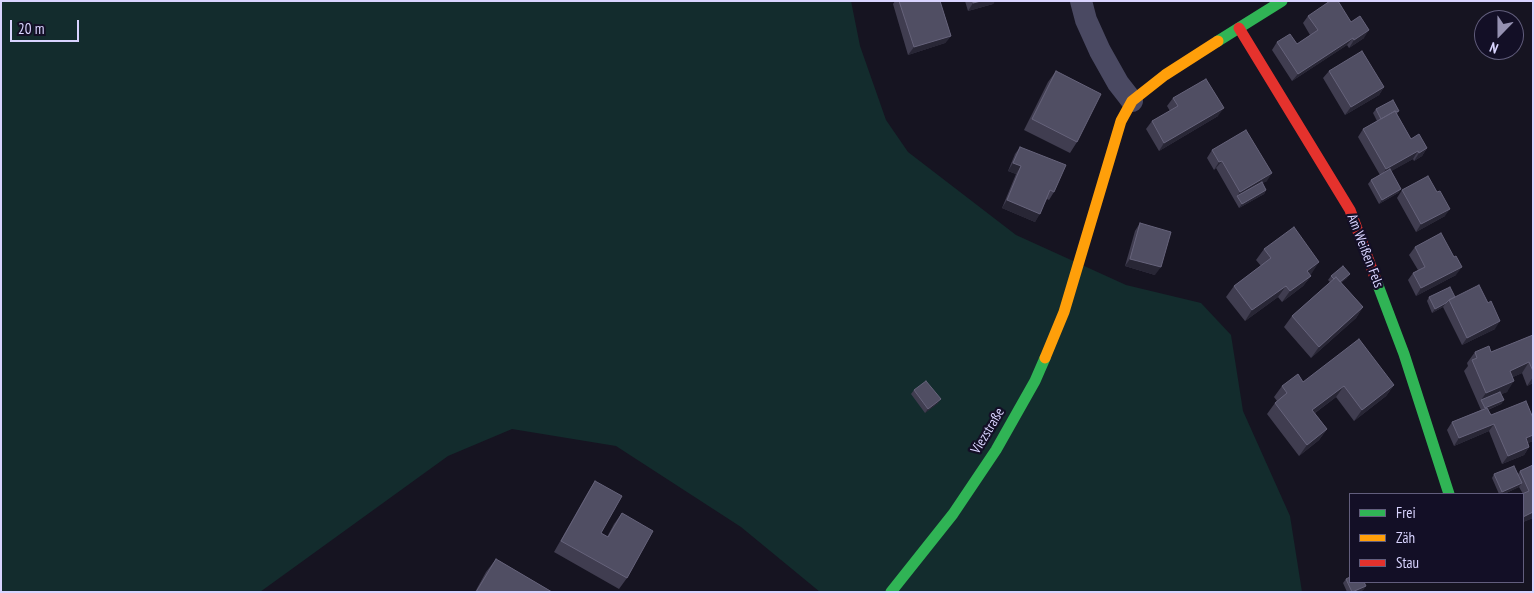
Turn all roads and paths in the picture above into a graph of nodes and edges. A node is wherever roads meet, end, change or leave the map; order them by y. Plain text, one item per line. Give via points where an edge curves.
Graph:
1 (1081, 1) edge
2 (1282, 1) edge
3 (1239, 28) junction
4 (1132, 101) junction
5 (1449, 493) edge
6 (891, 592) edge

1 - 4 street via 1100,52
2 - 3 street
3 - 4 street via 1165,74
3 - 5 street, Am Weißen Fels via 1350,210 1404,354
4 - 6 street, Viezstraße via 1108,157 1064,312 1035,381 996,450 953,514

